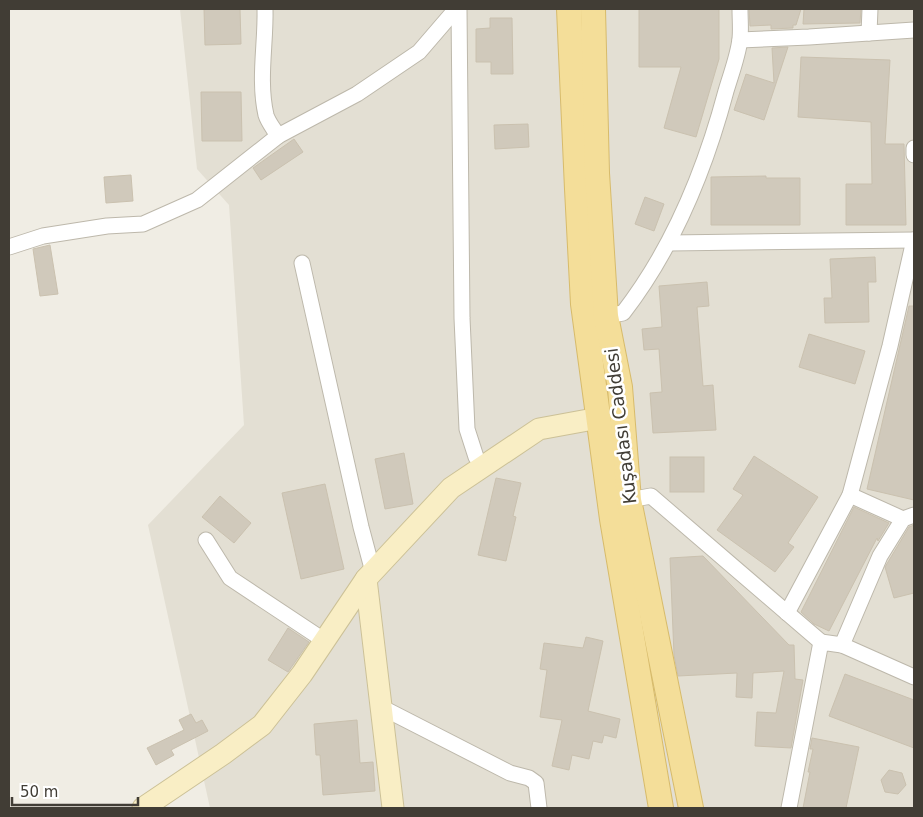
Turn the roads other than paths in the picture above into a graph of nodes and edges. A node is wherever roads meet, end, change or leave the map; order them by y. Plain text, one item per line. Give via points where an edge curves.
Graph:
1 (265, 9) edge
2 (457, 9) edge
3 (570, 9) edge
4 (593, 9) edge
5 (740, 9) edge
6 (870, 9) edge
7 (914, 30) edge
8 (869, 33) junction
9 (740, 40) junction
10 (278, 136) junction
11 (914, 148) edge
12 (914, 155) edge
13 (914, 240) edge
14 (670, 243) junction
15 (9, 247) edge
16 (302, 262) dead end
17 (606, 316) junction
18 (599, 418) junction
19 (484, 466) junction
20 (850, 495) junction
21 (629, 500) junction
22 (908, 517) edge
23 (206, 540) dead end
24 (369, 576) junction
25 (787, 613) junction
26 (325, 641) junction
27 (820, 642) junction
28 (842, 645) junction
29 (914, 677) edge
30 (381, 707) junction
31 (143, 808) edge
32 (393, 808) edge
33 (539, 808) edge
34 (661, 808) edge
35 (691, 808) edge
36 (789, 808) edge

1 - 10 street via 266,116
2 - 10 street via 419,52 357,94
2 - 19 street via 467,429 476,457
3 - 18 main road, Kuşadası Caddesi via 584,304
4 - 17 main road, Kuşadası Caddesi via 597,173
5 - 9 street
6 - 8 street
7 - 8 street
8 - 9 street
9 - 14 street via 716,128
10 - 15 street via 197,200 143,224 43,236
11 - 12 street
13 - 14 street
13 - 20 street via 890,346
14 - 17 street via 623,313
16 - 24 street
17 - 21 main road, Kuşadası Caddesi via 620,387
18 - 19 street via 539,429
18 - 34 main road, Kuşadası Caddesi via 612,519
19 - 24 street via 450,488
20 - 22 street
20 - 25 street
21 - 25 street via 651,496
21 - 35 main road, Kuşadası Caddesi
22 - 28 street via 880,556
23 - 26 street via 230,578
24 - 26 street
24 - 30 street
25 - 27 street
26 - 31 street via 262,725
27 - 28 street
27 - 36 street
28 - 29 street
30 - 32 street
30 - 33 street via 510,773 529,778 536,783

